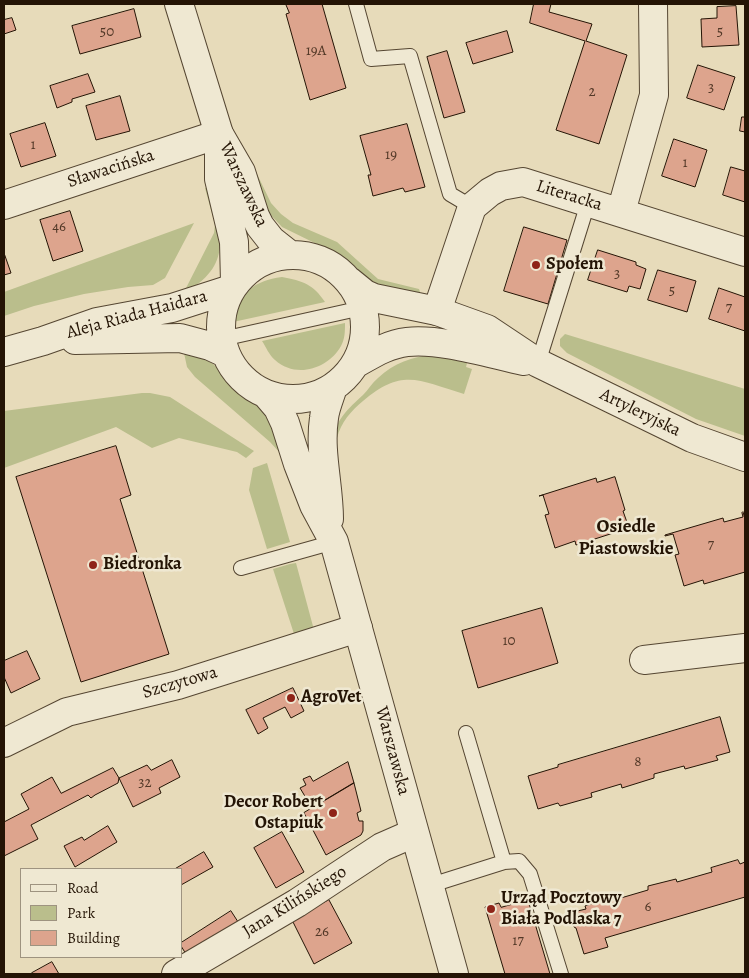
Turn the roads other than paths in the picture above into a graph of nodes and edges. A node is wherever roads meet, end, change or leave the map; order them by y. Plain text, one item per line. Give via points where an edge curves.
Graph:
1 (179, 4) edge
2 (356, 4) edge
3 (653, 4) edge
4 (219, 134) junction
5 (588, 203) junction
6 (4, 205) edge
7 (472, 208) junction
8 (621, 212) junction
9 (745, 252) edge
10 (290, 255) junction
11 (348, 281) junction
12 (233, 286) junction
13 (362, 308) junction
14 (437, 311) junction
15 (43, 341) junction
16 (223, 346) junction
17 (4, 352) edge
18 (538, 363) junction
19 (354, 364) junction
20 (333, 387) junction
21 (266, 394) junction
22 (745, 457) edge
23 (331, 535) junction
24 (241, 568) dead end
25 (358, 628) junction
26 (745, 648) edge
27 (644, 660) dead end
28 (466, 732) dead end
29 (4, 743) edge
30 (414, 833) junction
31 (504, 862) junction
32 (428, 886) junction
33 (176, 974) edge
34 (454, 974) edge
35 (561, 974) edge

1 - 4 street, Warszawska
2 - 7 lane via 371,59 410,56 450,194
3 - 8 street via 654,95
4 - 6 street, Sławacińska
4 - 10 street, Warszawska via 241,172 260,226 274,244
4 - 12 street, Warszawska via 219,179 234,242
5 - 7 street, Literacka via 522,182 501,186
5 - 8 street, Literacka
5 - 18 lane
7 - 14 street
8 - 9 street, Literacka
10 - 11 street, Artyleryjska via 322,261
10 - 12 street via 265,260
11 - 13 street
11 - 14 street, Artyleryjska via 374,298
12 - 15 street, Aleja Riada Haidara via 172,308 97,322
12 - 16 street via 222,313
13 - 16 lane
13 - 19 street via 365,331
14 - 18 street, Artyleryjska via 487,329
15 - 16 street, Aleja Riada Haidara via 180,338
15 - 17 street, Aleja Riada Haidara
16 - 21 street via 242,378
18 - 19 street, Artyleryjska via 422,341 388,347
18 - 22 street, Artyleryjska via 692,438
19 - 20 street
20 - 21 street via 300,399 282,399
20 - 23 street, Warszawska via 324,416 322,442
21 - 23 street, Warszawska via 285,423 311,497
23 - 24 lane
23 - 25 street, Warszawska
25 - 29 street, Szczytowa via 178,685 67,712
25 - 30 street, Warszawska
26 - 27 street
28 - 31 lane
30 - 32 street, Warszawska
30 - 33 street, Jana Kilińskiego via 382,847 297,903
31 - 32 lane
31 - 35 lane via 519,861 530,874
32 - 34 street, Warszawska

